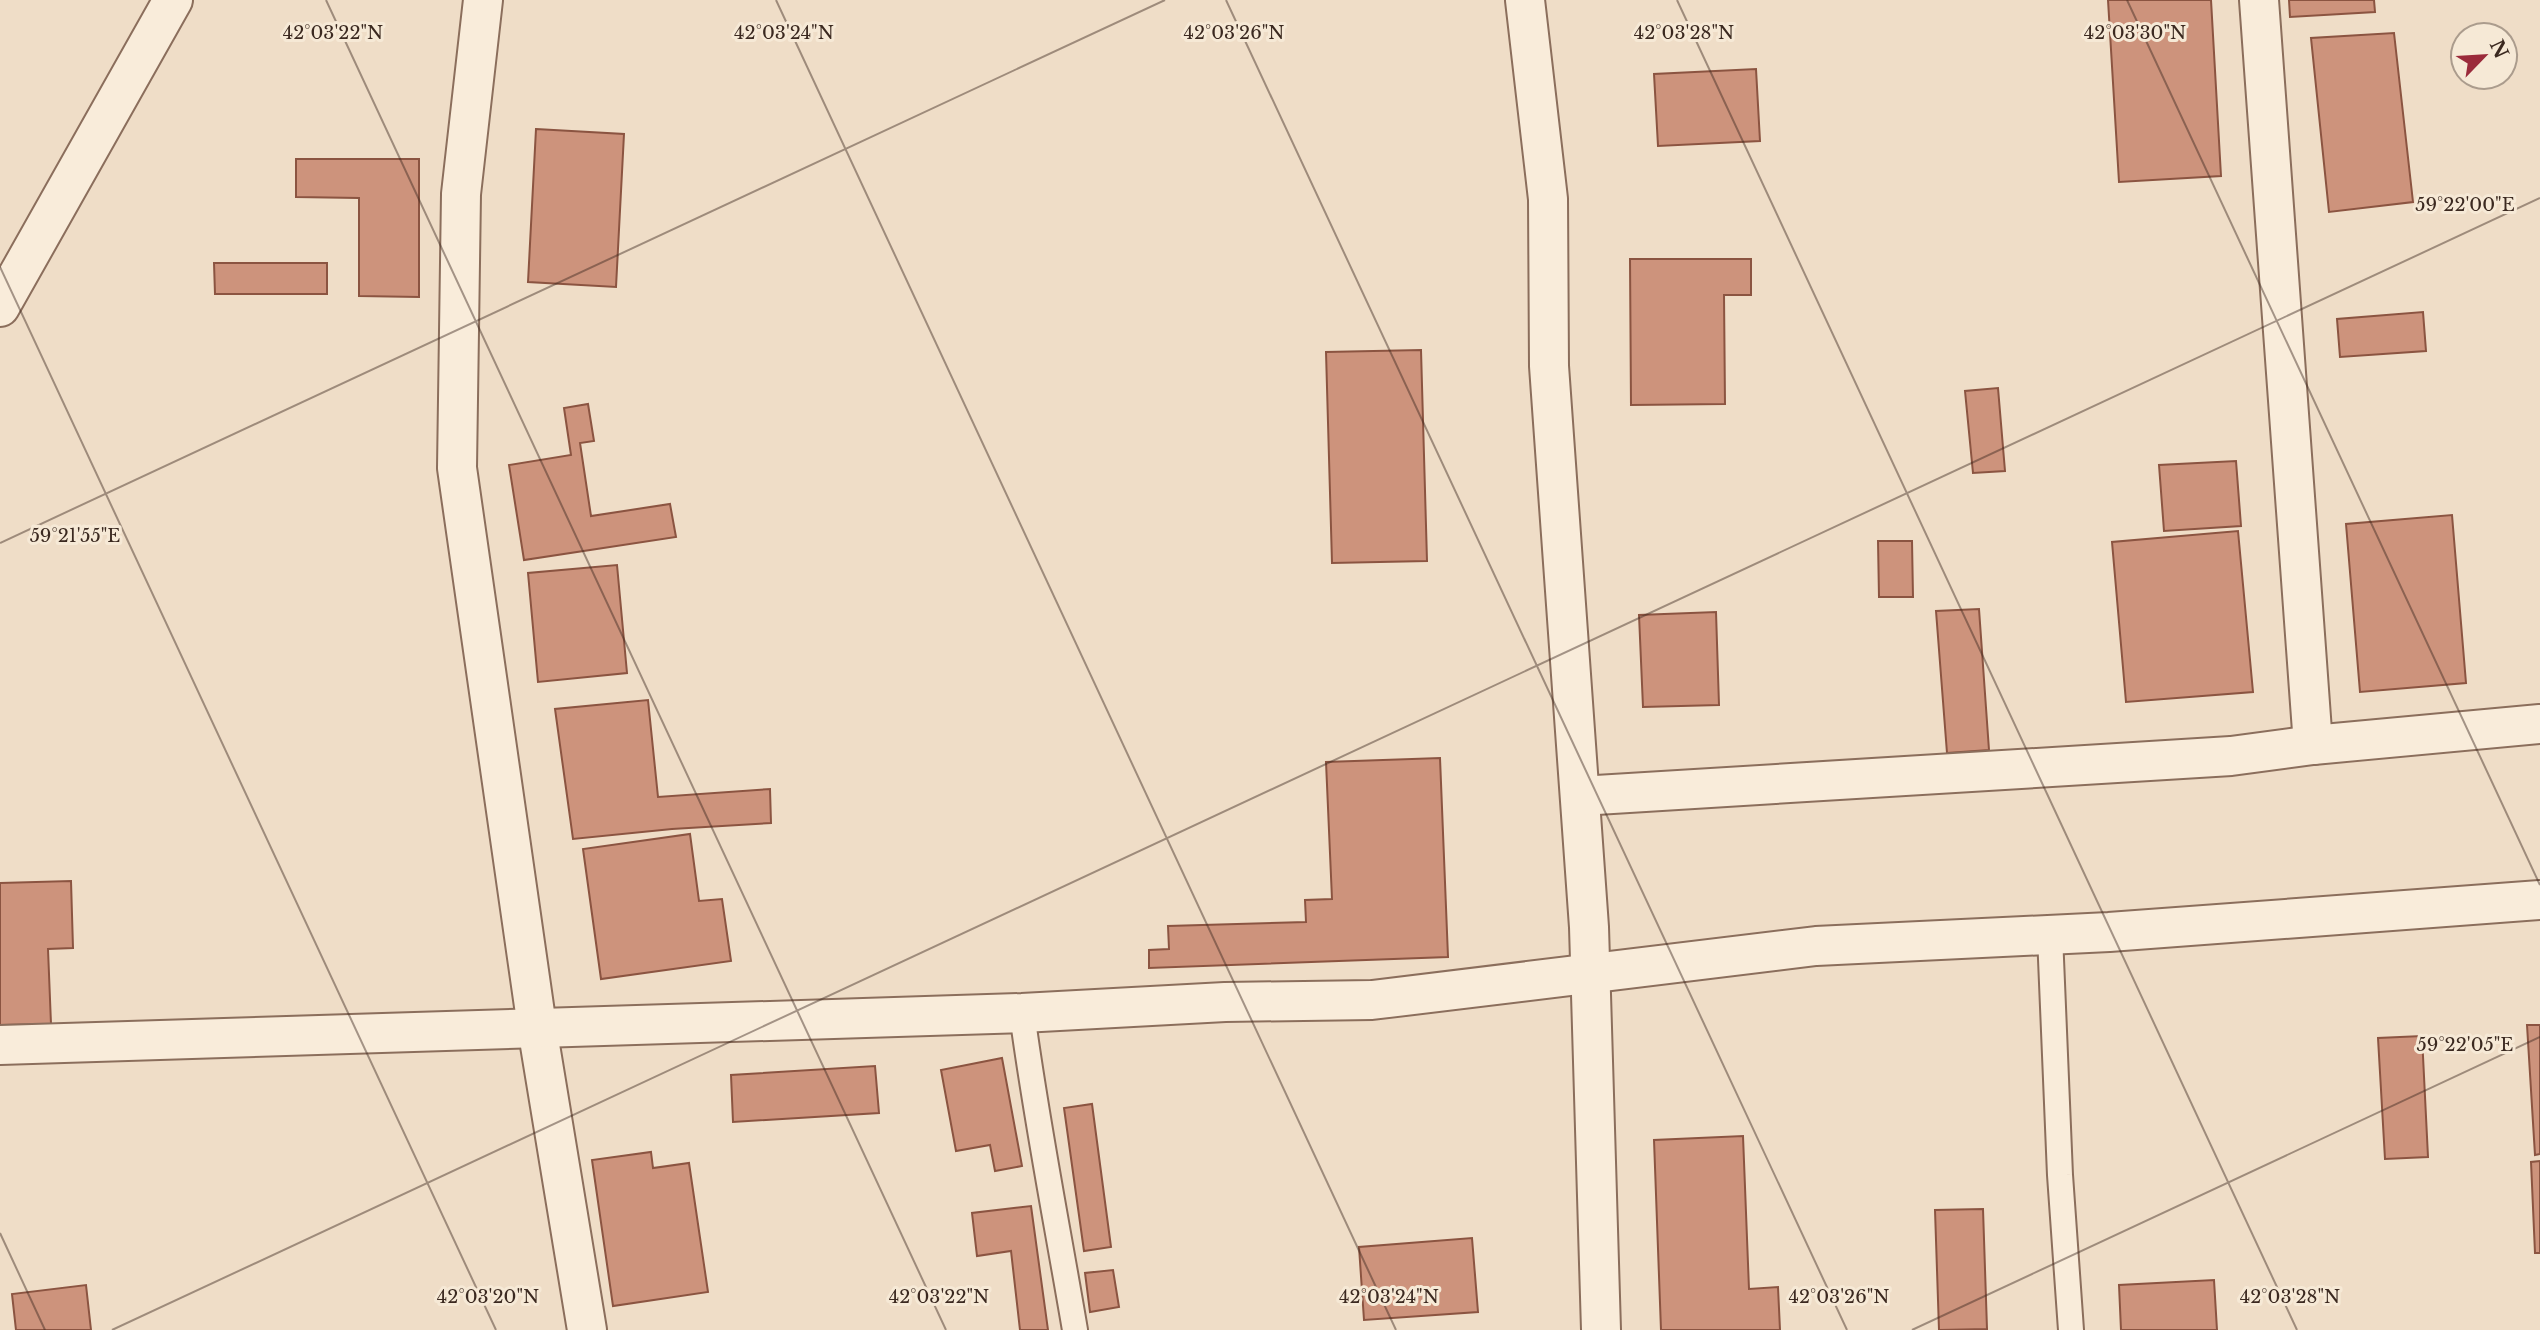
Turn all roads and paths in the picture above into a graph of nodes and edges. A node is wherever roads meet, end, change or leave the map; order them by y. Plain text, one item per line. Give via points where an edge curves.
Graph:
1 (173, 0) edge
2 (483, 0) edge
3 (1525, 0) edge
4 (2259, 0) edge
5 (0, 307) edge
6 (2540, 724) edge
7 (2313, 746) junction
8 (1580, 796) junction
9 (2540, 901) edge
10 (2050, 935) junction
11 (1590, 974) junction
12 (1023, 1013) junction
13 (537, 1027) junction
14 (0, 1045) edge
15 (587, 1330) edge
16 (1075, 1330) edge
17 (1601, 1330) edge
18 (2071, 1330) edge

1 - 5 street
2 - 13 street via 461,194 457,468
3 - 8 street via 1549,199 1549,366
4 - 7 street
6 - 7 street
7 - 8 street via 2231,756
8 - 11 street
9 - 10 street
10 - 11 street via 1816,946
10 - 18 lane
11 - 12 street via 1372,1000
11 - 17 street
12 - 13 street
12 - 16 lane via 1035,1114
13 - 14 street
13 - 15 street

